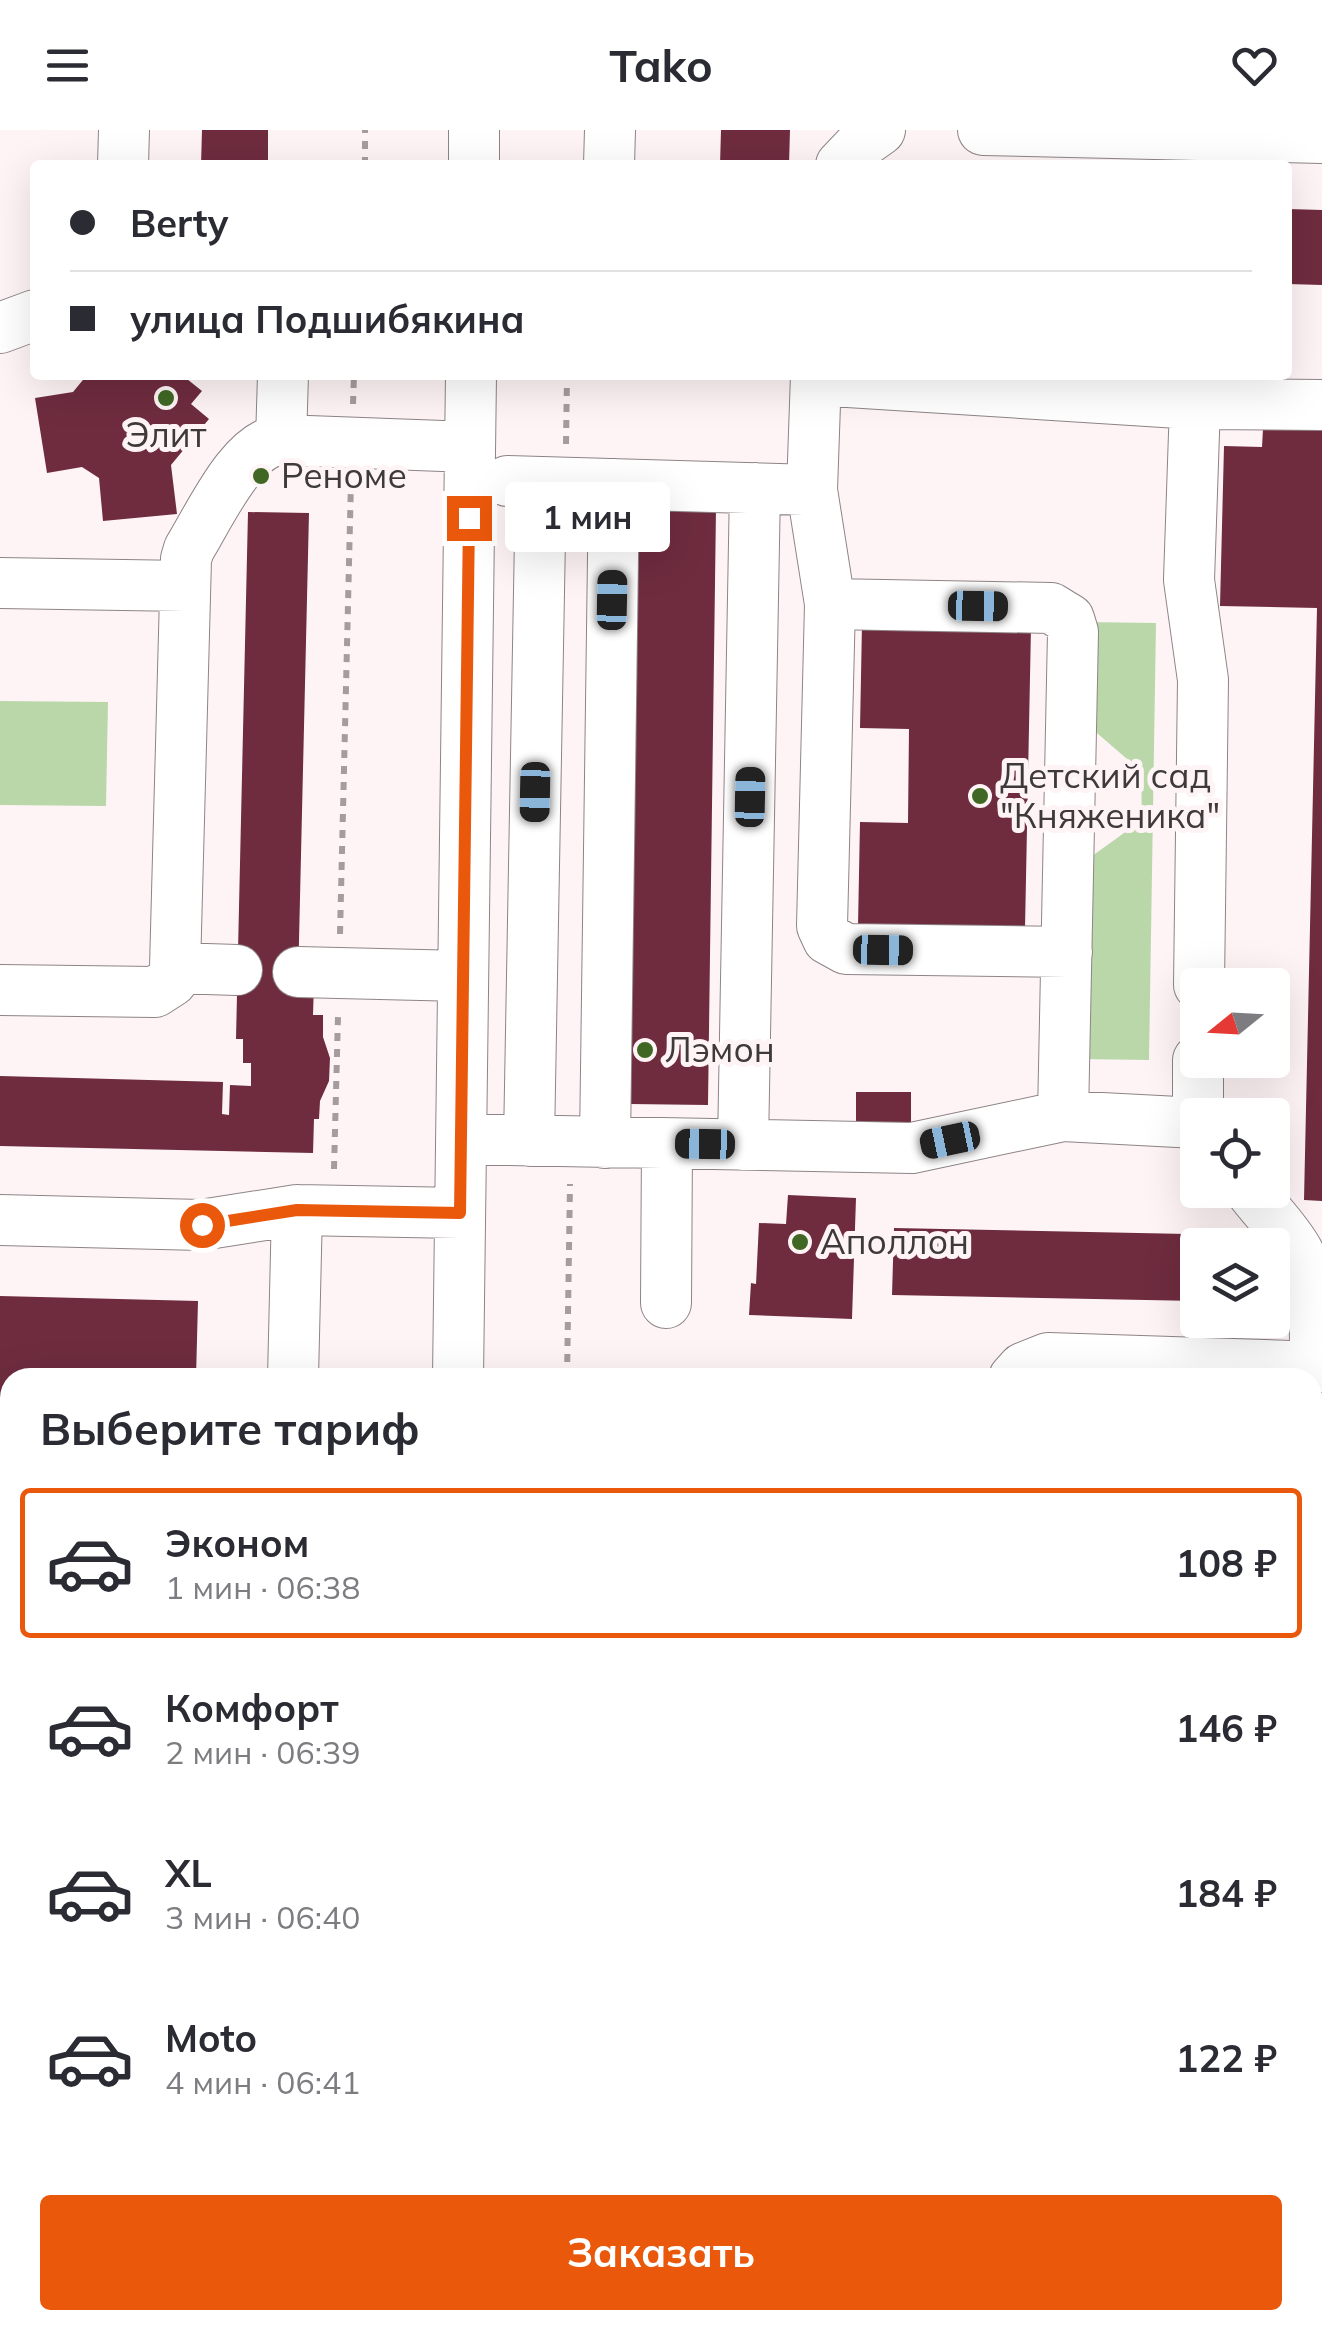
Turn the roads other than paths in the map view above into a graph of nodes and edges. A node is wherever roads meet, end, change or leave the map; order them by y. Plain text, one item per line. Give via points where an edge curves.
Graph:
1 (124, 130) edge
2 (474, 130) edge
3 (610, 130) edge
4 (880, 130) edge
5 (983, 130) edge
6 (1322, 138) edge
7 (124, 160) edge
8 (474, 160) edge
9 (609, 160) edge
10 (846, 160) edge
11 (30, 317) edge
12 (0, 328) edge
13 (282, 380) edge
14 (471, 380) edge
15 (816, 380) edge
16 (858, 380) edge
17 (1195, 404) junction
18 (1322, 404) edge
19 (281, 440) junction
20 (470, 463) junction
21 (541, 482) junction
22 (614, 484) junction
23 (755, 488) junction
24 (812, 490) junction
25 (0, 582) edge
26 (186, 586) junction
27 (830, 604) junction
28 (1066, 952) junction
29 (175, 968) junction
30 (1199, 968) edge
31 (237, 970) dead end
32 (319, 972) road end
33 (462, 976) junction
34 (0, 990) edge
35 (1063, 1116) junction
36 (1180, 1121) edge
37 (461, 1139) junction
38 (529, 1141) junction
39 (605, 1142) junction
40 (667, 1144) junction
41 (743, 1145) junction
42 (1264, 1208) edge
43 (315, 1210) junction
44 (460, 1213) junction
45 (0, 1220) edge
46 (666, 1303) dead end
47 (1318, 1367) edge
48 (295, 1368) edge
49 (458, 1368) edge
50 (1022, 1368) edge

1 - 7 street
2 - 8 street
3 - 9 street
4 - 10 street
5 - 6 street
11 - 12 street
13 - 19 street
14 - 20 street
15 - 24 street
16 - 17 street
17 - 18 street
17 - 30 street via 1189,580 1203,680
19 - 20 street via 352,443
19 - 26 street via 246,458 189,549
20 - 21 street
20 - 33 street
21 - 22 street
21 - 38 street
22 - 23 street
22 - 39 street
23 - 24 street
23 - 41 street
24 - 27 street
25 - 26 street
26 - 29 street
27 - 28 street via 1052,608 1068,619 1073,632
27 - 28 street via 822,926 828,939 846,949
28 - 35 street
29 - 31 street
29 - 34 street via 172,981 156,992
32 - 33 street
33 - 37 street
35 - 36 street
35 - 41 street via 912,1148
37 - 38 street
37 - 44 street
38 - 39 street
39 - 40 street
40 - 41 street
40 - 46 street
42 - 47 street via 1308,1276
43 - 44 street
43 - 45 street via 202,1225
43 - 48 street
44 - 49 street
47 - 50 street via 1048,1358

